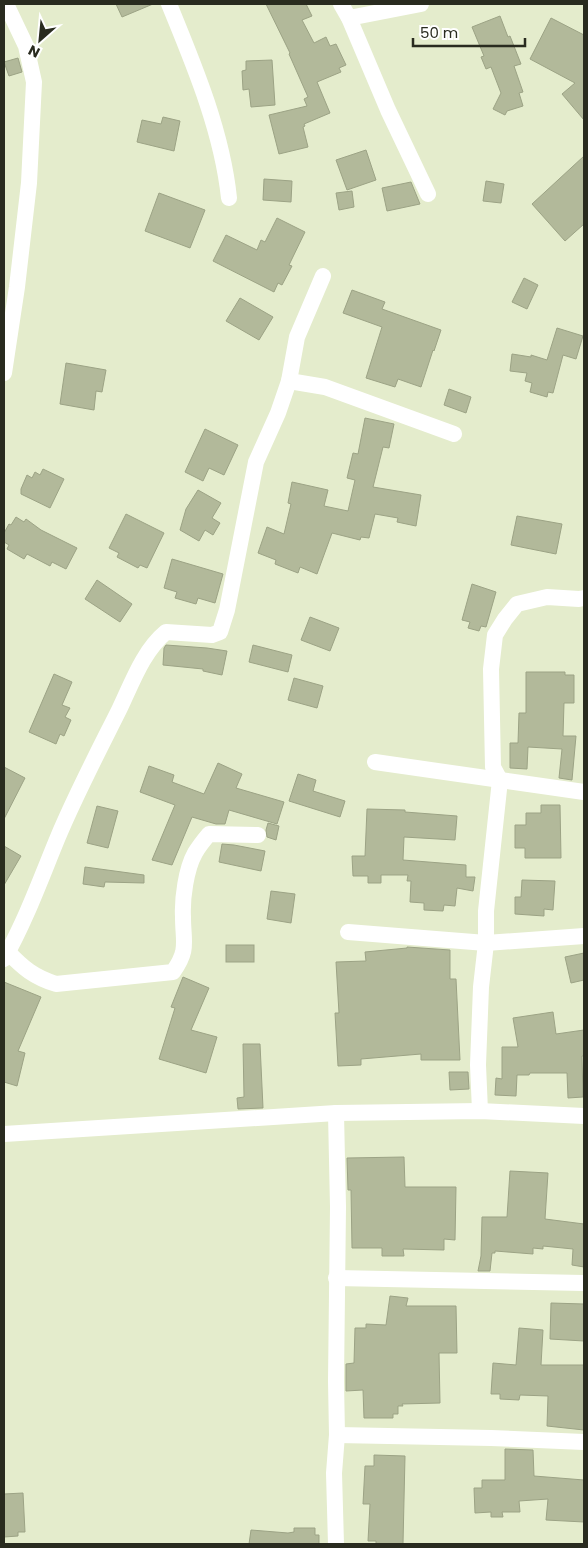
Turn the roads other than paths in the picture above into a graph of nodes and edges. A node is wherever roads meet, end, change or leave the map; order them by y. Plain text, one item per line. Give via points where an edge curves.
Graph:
1 (6, 4) edge
2 (169, 4) edge
3 (341, 4) edge
4 (421, 4) edge
5 (349, 18) junction
6 (428, 194) dead end
7 (229, 198) dead end
8 (323, 276) dead end
9 (4, 373) edge
10 (289, 381) junction
11 (454, 434) dead end
12 (584, 598) edge
13 (375, 762) dead end
14 (500, 780) junction
15 (584, 792) edge
16 (258, 835) dead end
17 (348, 932) dead end
18 (584, 936) edge
19 (486, 943) junction
20 (6, 955) edge
21 (480, 1111) junction
22 (336, 1113) junction
23 (584, 1116) edge
24 (4, 1134) edge
25 (336, 1278) junction
26 (584, 1284) edge
27 (337, 1435) junction
28 (584, 1442) edge
29 (336, 1544) edge

1 - 9 street via 26,46 34,82 29,183
2 - 7 street via 217,133
3 - 5 street
4 - 5 street
5 - 6 street
8 - 10 street via 297,337
10 - 11 street via 325,387
10 - 20 street via 256,462 220,632 212,636 166,632 156,640 87,773 34,899
12 - 14 street via 547,597 517,604 495,635 491,669 493,767
13 - 14 street
14 - 15 street
14 - 19 street via 486,911
16 - 20 street via 209,834 195,853 187,874 183,955 173,972 56,984 24,969
17 - 19 street
18 - 19 street
19 - 21 street via 478,1065
21 - 22 street
21 - 23 street
22 - 24 street
22 - 25 street
25 - 26 street
25 - 27 street
27 - 28 street
27 - 29 street via 334,1473

